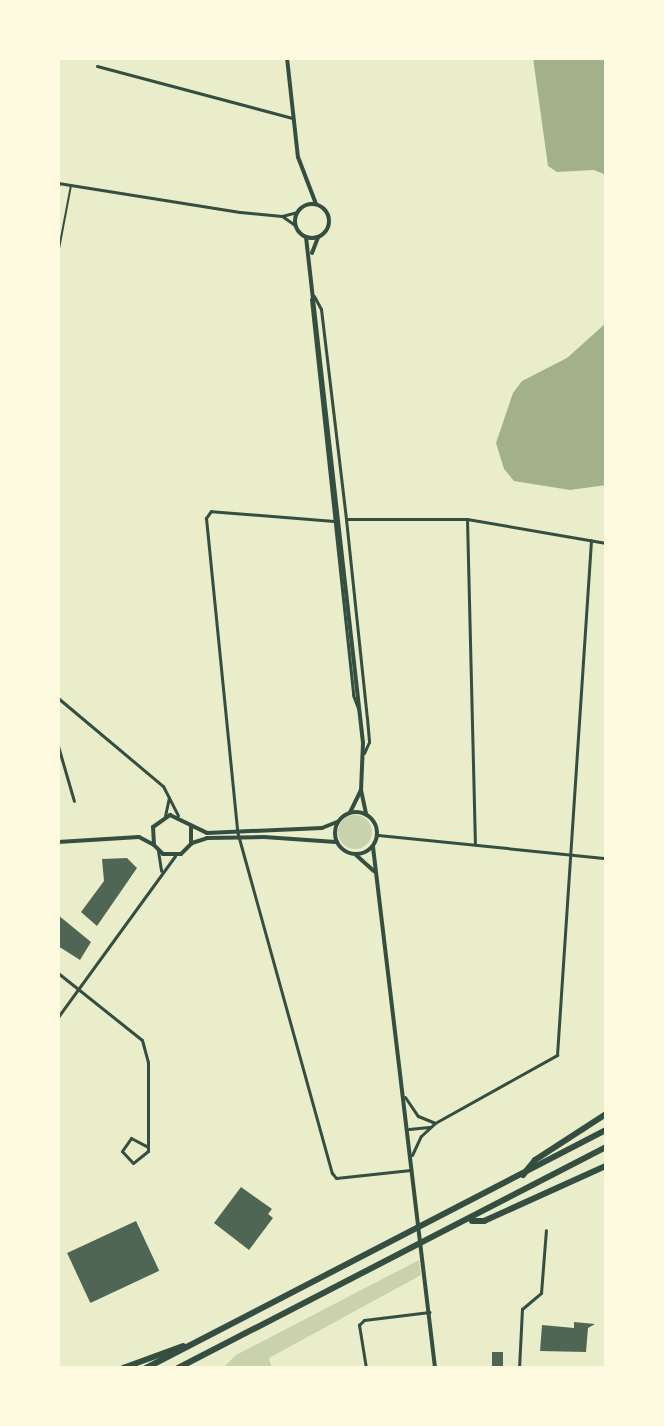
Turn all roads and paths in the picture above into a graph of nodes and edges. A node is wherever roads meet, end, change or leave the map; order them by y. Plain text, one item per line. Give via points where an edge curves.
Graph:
1 (287, 58) edge
2 (97, 66) dead end
3 (293, 118) junction
4 (58, 183) edge
5 (71, 185) junction
6 (308, 188) junction
7 (316, 204) junction
8 (305, 205) junction
9 (297, 212) junction
10 (282, 216) junction
11 (295, 225) junction
12 (306, 237) junction
13 (318, 237) junction
14 (58, 254) edge
15 (311, 255) junction
16 (314, 296) junction
17 (346, 519) junction
18 (467, 519) junction
19 (334, 521) junction
20 (591, 540) junction
21 (606, 543) edge
22 (58, 698) edge
23 (360, 713) junction
24 (58, 746) edge
25 (364, 753) junction
26 (361, 790) junction
27 (169, 797) junction
28 (74, 801) dead end
29 (350, 813) junction
30 (366, 814) junction
31 (178, 815) junction
32 (165, 816) junction
33 (337, 822) junction
34 (153, 827) junction
35 (191, 827) junction
36 (238, 834) junction
37 (378, 835) junction
38 (139, 837) junction
39 (58, 842) edge
40 (336, 842) junction
41 (475, 843) junction
42 (191, 844) junction
43 (373, 847) junction
44 (156, 848) junction
45 (571, 854) junction
46 (355, 855) junction
47 (175, 856) junction
48 (606, 858) edge
49 (161, 871) junction
50 (375, 872) junction
51 (58, 973) edge
52 (79, 989) junction
53 (58, 1017) edge
54 (405, 1097) junction
55 (606, 1114) edge
56 (434, 1124) junction
57 (148, 1127) junction
58 (409, 1129) junction
59 (606, 1130) edge
60 (139, 1138) junction
61 (148, 1147) junction
62 (606, 1147) edge
63 (412, 1155) junction
64 (606, 1166) edge
65 (413, 1170) junction
66 (520, 1178) junction
67 (468, 1221) junction
68 (546, 1230) dead end
69 (430, 1312) junction
70 (198, 1342) junction
71 (123, 1368) edge
72 (146, 1368) edge
73 (178, 1368) edge
74 (366, 1368) edge
75 (435, 1368) edge
76 (519, 1368) edge

1 - 3 main road
2 - 3 street
3 - 6 main road
4 - 5 street
5 - 10 street
5 - 14 lane
6 - 7 main road
6 - 8 main road
7 - 8 main road
7 - 13 main road via 330,221
8 - 9 main road
9 - 10 street
9 - 11 main road
10 - 11 street
11 - 12 main road
12 - 13 main road
12 - 15 main road
13 - 15 main road
15 - 16 main road
16 - 17 street via 321,309
16 - 19 street via 309,310
16 - 23 main road
17 - 18 street
17 - 25 street via 369,742
18 - 20 street
18 - 41 street
19 - 23 street via 353,695
19 - 36 street via 211,511 206,518
20 - 21 street
20 - 45 street
22 - 27 street via 163,786
23 - 25 main road
24 - 28 street
25 - 26 main road
26 - 29 main road
26 - 30 main road
27 - 31 street
27 - 32 street
29 - 30 main road
29 - 33 main road
30 - 37 main road
31 - 32 main road
31 - 35 main road
32 - 34 main road
33 - 36 main road via 322,828
33 - 40 main road
34 - 38 main road
34 - 44 main road
35 - 36 main road
35 - 42 main road
36 - 40 main road
36 - 42 main road
36 - 65 street via 332,1173 336,1178
37 - 41 street
37 - 43 main road
38 - 39 main road
38 - 44 main road
40 - 46 main road
41 - 45 street
42 - 47 main road
43 - 46 main road
43 - 50 main road
44 - 47 main road
44 - 49 street
45 - 48 street
45 - 56 street via 553,1061
46 - 50 main road
47 - 49 street
49 - 52 street via 143,904
50 - 54 main road
51 - 52 street
52 - 53 street
52 - 57 street via 142,1040 148,1062
54 - 56 street via 418,1116
54 - 58 main road
55 - 66 highway via 535,1160
56 - 58 street
56 - 63 street
57 - 60 street
57 - 61 street
58 - 63 main road
59 - 66 highway
60 - 61 street
60 - 61 street via 124,1143 126,1159 141,1162
62 - 67 highway
63 - 65 main road
64 - 67 highway via 484,1221
65 - 69 main road
66 - 70 highway
67 - 73 highway
68 - 76 street via 541,1293 522,1309
69 - 74 street via 364,1320 359,1325
69 - 75 main road
70 - 71 highway
70 - 72 highway

